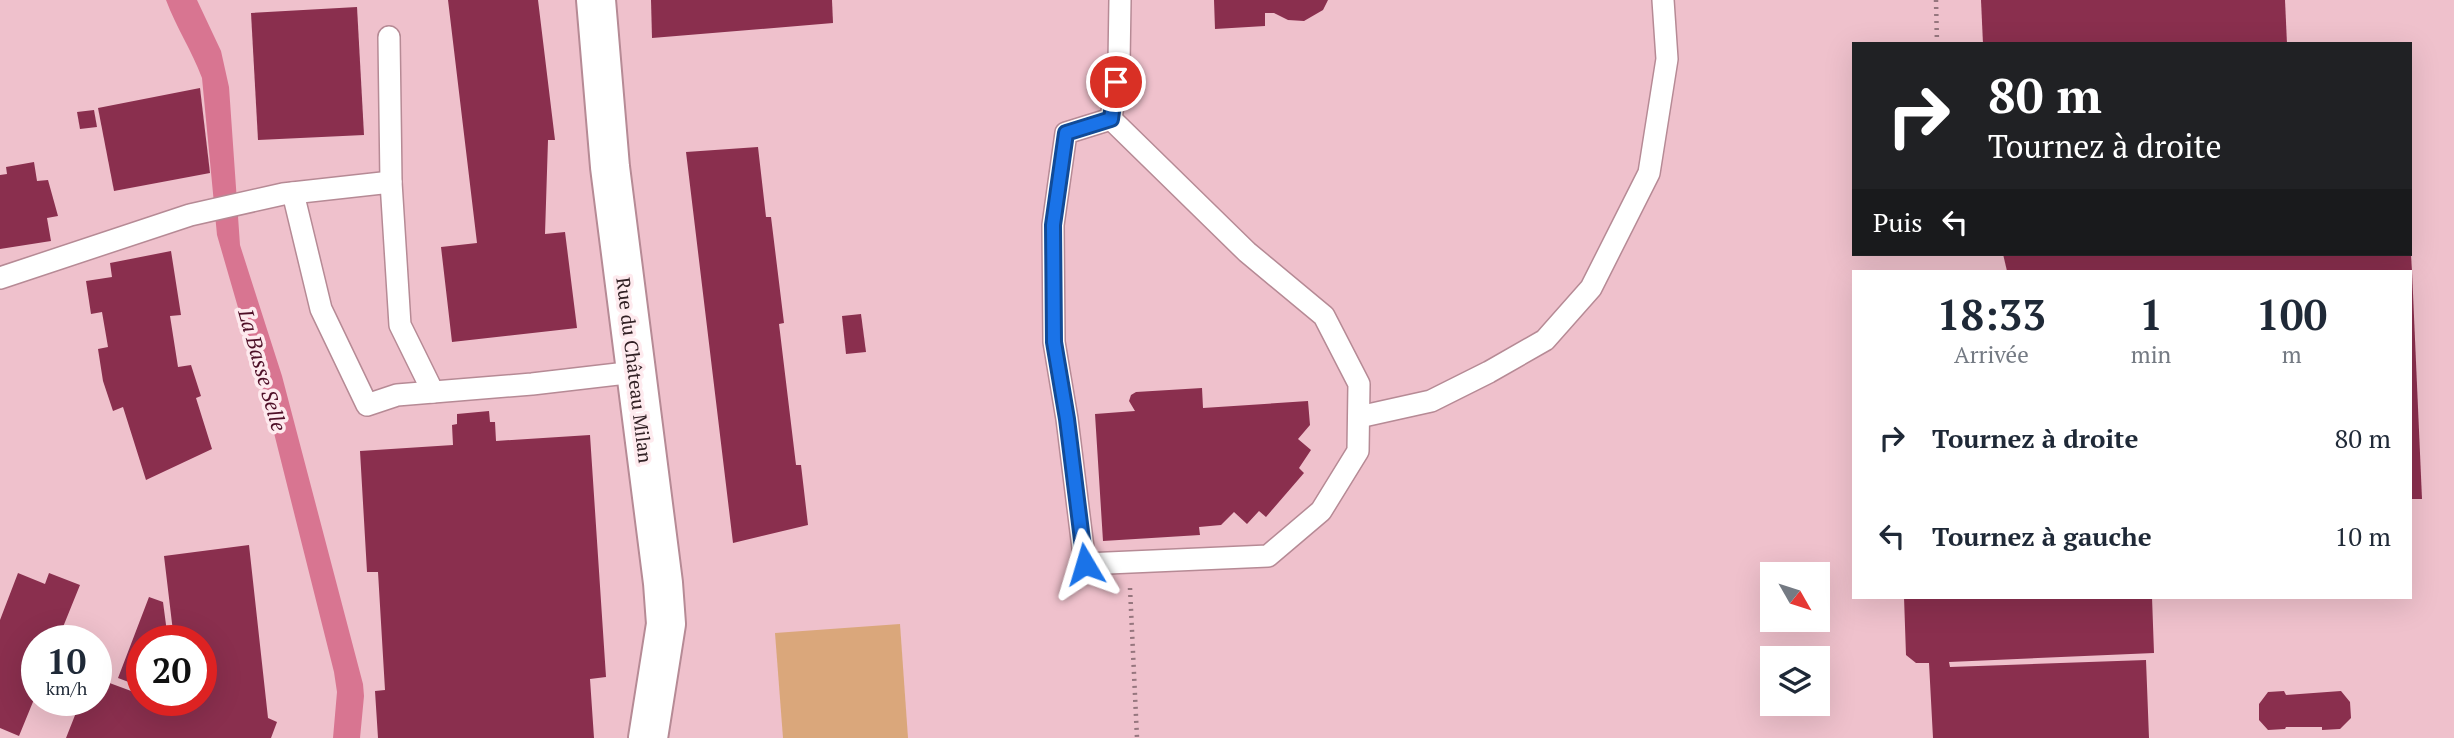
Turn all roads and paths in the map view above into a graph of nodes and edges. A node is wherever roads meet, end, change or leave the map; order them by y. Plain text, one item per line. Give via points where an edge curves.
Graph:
1 (596, 0) edge
2 (1120, 0) edge
3 (1663, 0) edge
4 (1936, 0) edge
5 (389, 37) dead end
6 (1937, 42) edge
7 (1111, 119) junction
8 (391, 182) junction
9 (288, 194) junction
10 (0, 278) edge
11 (635, 372) junction
12 (432, 392) junction
13 (1359, 417) junction
14 (1128, 562) junction
15 (648, 738) edge
16 (1138, 738) edge

1 - 11 street, Rue du Château Milan
2 - 7 lane via 1119,63
3 - 13 lane via 1667,60 1649,173 1591,288 1545,340 1489,372 1431,401
4 - 6 path
5 - 8 lane
7 - 13 lane via 1247,252 1324,316 1359,384
7 - 14 lane via 1066,133 1053,225 1054,342 1085,564
8 - 9 lane
8 - 12 lane via 400,325
9 - 10 lane via 190,215
9 - 12 lane via 321,309 367,405 397,395
11 - 12 lane
11 - 15 street, Rue du Château Milan via 666,624
13 - 14 lane via 1358,451 1321,511 1268,556
14 - 16 path

